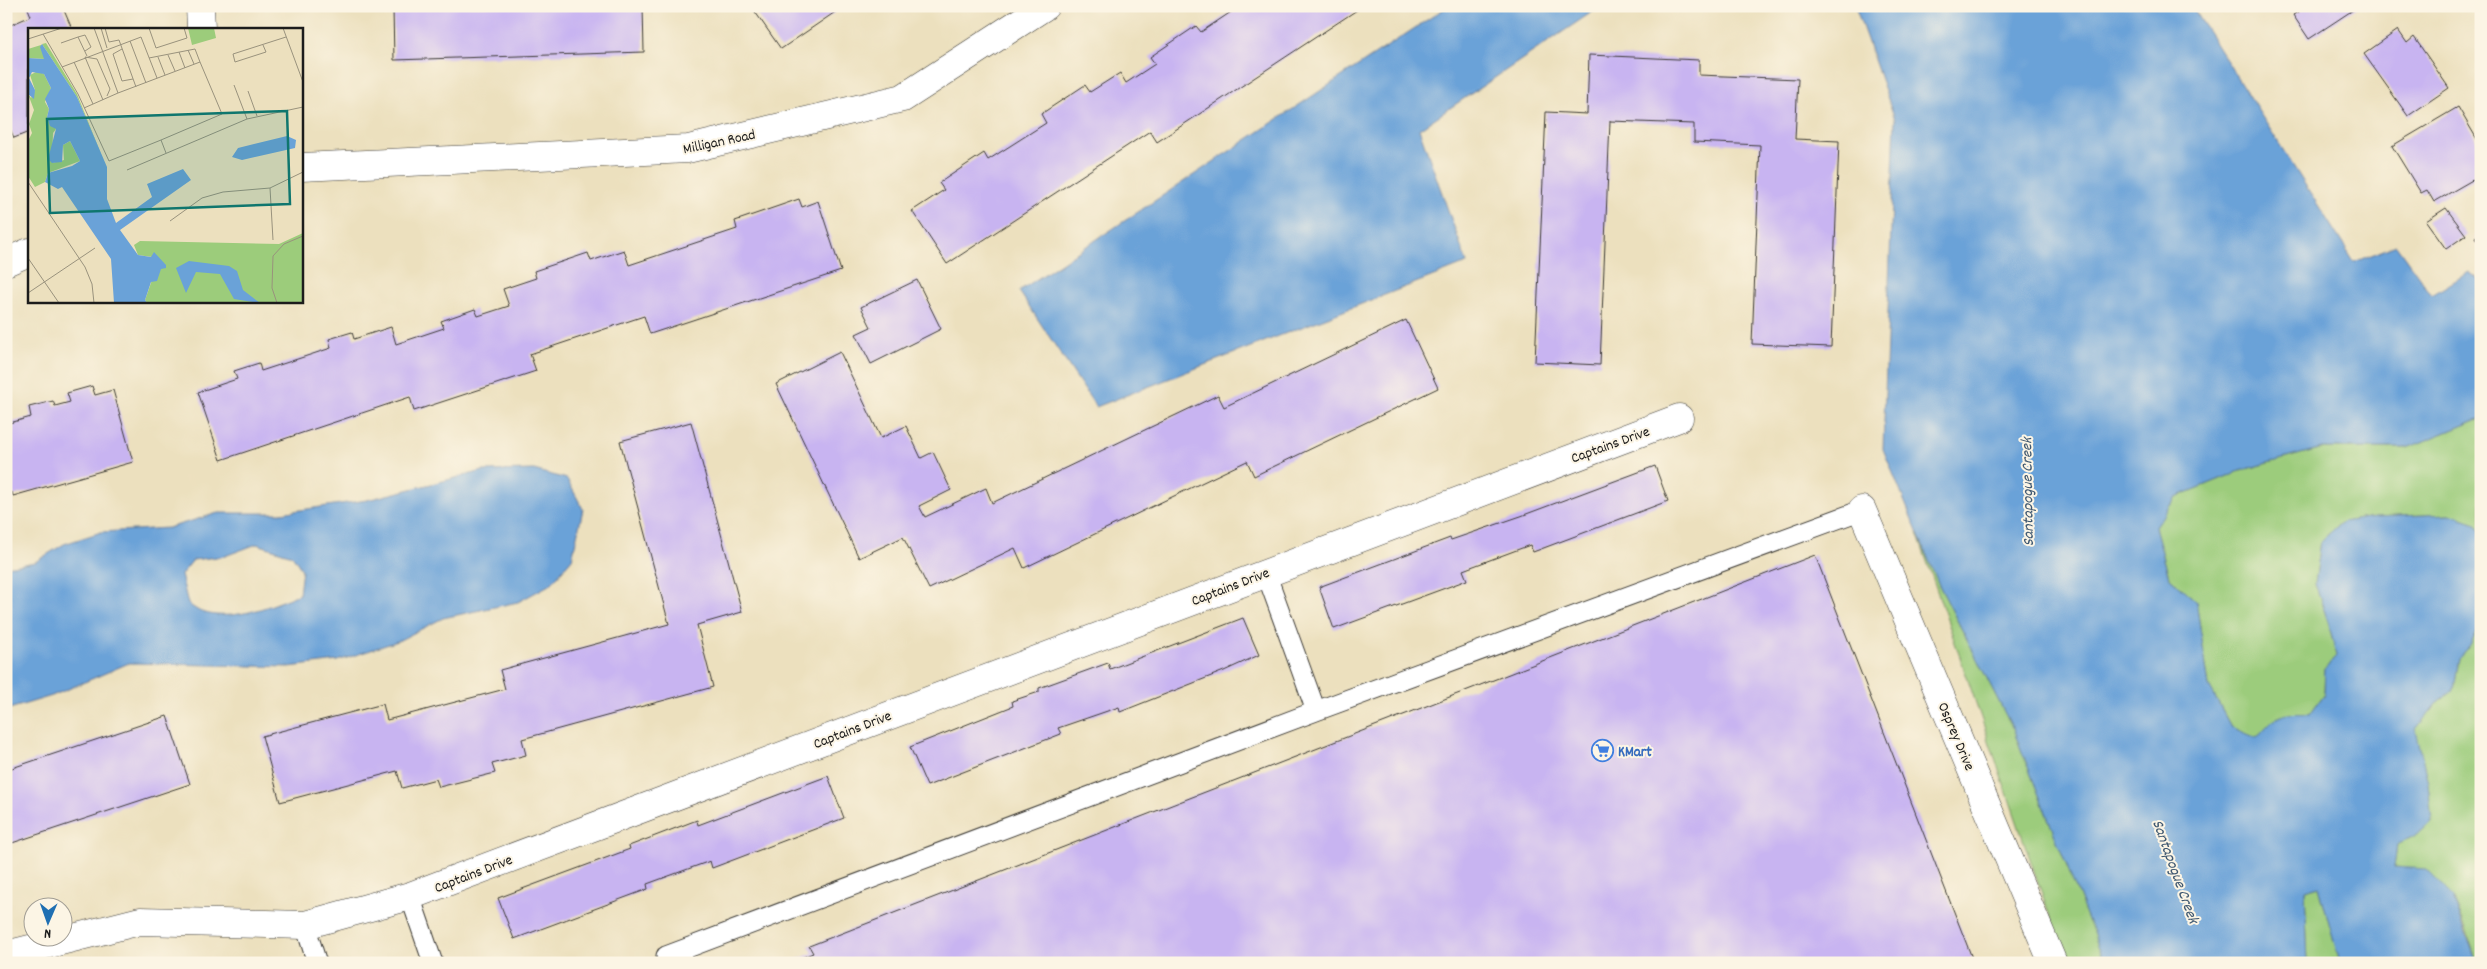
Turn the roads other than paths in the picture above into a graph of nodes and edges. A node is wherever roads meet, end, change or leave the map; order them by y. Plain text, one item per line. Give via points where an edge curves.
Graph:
1 (200, 6) edge
2 (1045, 6) edge
3 (201, 28) edge
4 (302, 167) edge
5 (28, 252) edge
6 (6, 262) edge
7 (1679, 418) dead end
8 (1862, 510) joint
9 (1266, 573) junction
10 (1316, 711) junction
11 (410, 896) junction
12 (305, 925) junction
13 (6, 955) edge
14 (317, 963) edge
15 (433, 963) edge
16 (669, 963) edge
17 (2053, 963) edge

1 - 3 street
2 - 4 street, Milligan Road via 903,98 688,149
5 - 6 street
7 - 9 street, Captains Drive
8 - 10 lane
8 - 17 street, Osprey Drive
9 - 10 lane
9 - 11 street, Captains Drive
10 - 16 lane via 666,956
11 - 12 street, Captains Drive
11 - 15 lane
12 - 13 street, Captains Drive via 140,921
12 - 14 lane

